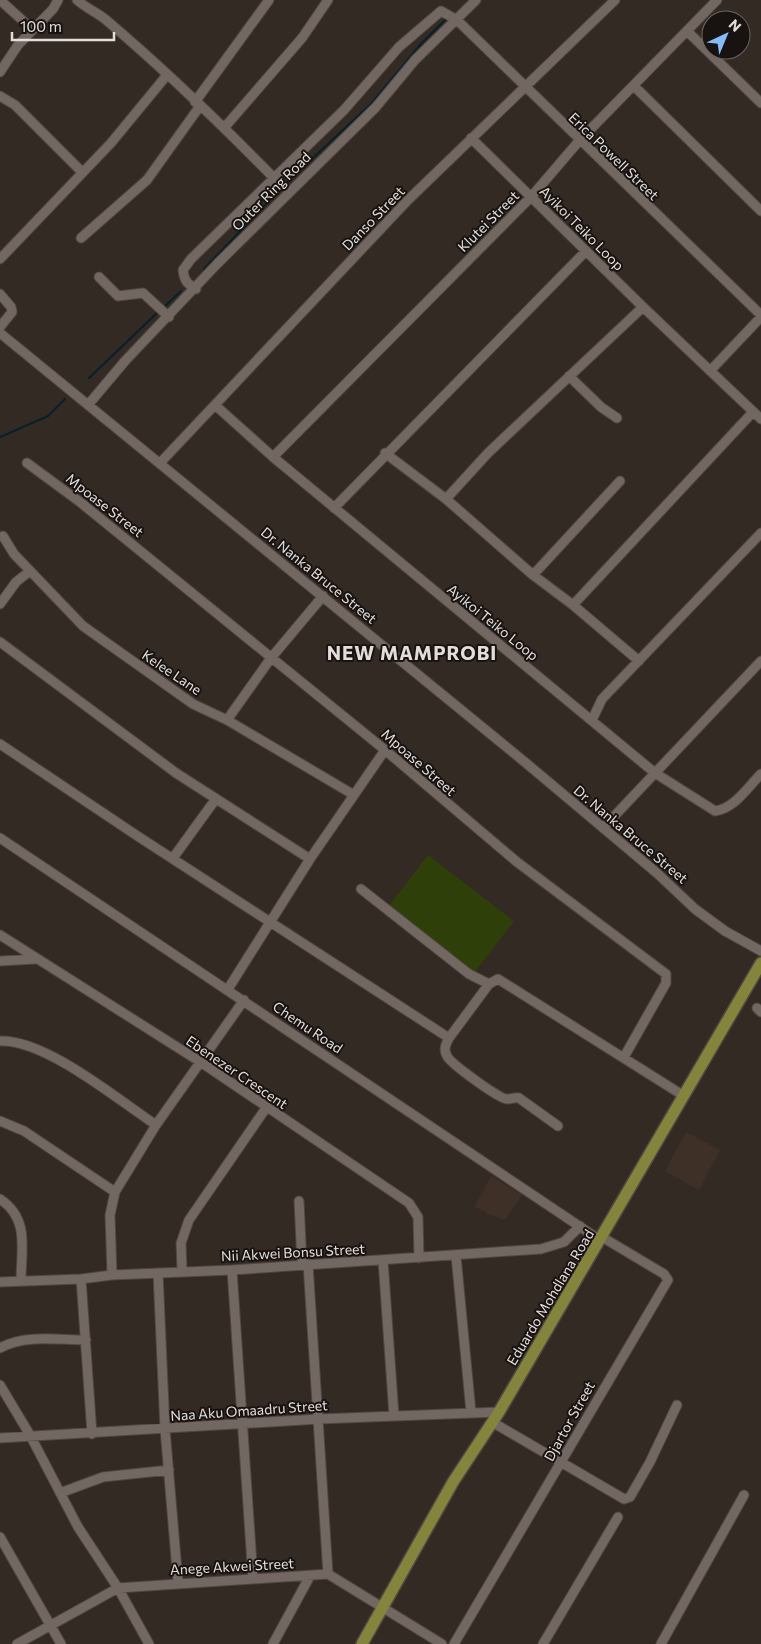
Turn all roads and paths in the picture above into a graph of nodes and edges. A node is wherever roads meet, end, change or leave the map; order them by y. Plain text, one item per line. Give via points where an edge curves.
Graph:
1 (0, 0) edge
2 (58, 0) edge
3 (77, 0) edge
4 (269, 0) edge
5 (328, 0) edge
6 (476, 0) edge
7 (615, 0) edge
8 (717, 0) edge
9 (453, 17) junction
10 (32, 29) junction
11 (688, 32) junction
12 (0, 72) edge
13 (167, 75) junction
14 (634, 86) junction
15 (525, 88) junction
16 (0, 96) edge
17 (760, 99) edge
18 (197, 104) junction
19 (224, 128) junction
20 (471, 138) junction
21 (579, 141) junction
22 (82, 172) junction
23 (274, 178) junction
24 (531, 197) junction
25 (761, 211) edge
26 (81, 238) dead end
27 (586, 251) junction
28 (0, 259) edge
29 (99, 277) dead end
30 (196, 289) junction
31 (0, 294) edge
32 (642, 307) junction
33 (761, 316) edge
34 (169, 317) junction
35 (0, 327) edge
36 (0, 333) edge
37 (710, 371) junction
38 (569, 376) junction
39 (88, 405) junction
40 (215, 405) junction
41 (753, 412) junction
42 (617, 418) dead end
43 (761, 419) edge
44 (385, 454) junction
45 (273, 457) junction
46 (27, 463) dead end
47 (160, 463) junction
48 (620, 481) dead end
49 (446, 499) junction
50 (334, 508) junction
51 (761, 533) edge
52 (3, 536) dead end
53 (30, 571) junction
54 (533, 575) junction
55 (323, 596) junction
56 (0, 604) edge
57 (573, 605) junction
58 (0, 642) edge
59 (271, 658) junction
60 (639, 661) junction
61 (761, 662) edge
62 (227, 720) junction
63 (592, 720) junction
64 (0, 744) edge
65 (385, 750) junction
66 (655, 773) junction
67 (761, 774) edge
68 (354, 795) junction
69 (215, 800) junction
70 (603, 828) junction
71 (0, 838) edge
72 (173, 858) junction
73 (310, 859) junction
74 (361, 889) dead end
75 (270, 923) junction
76 (0, 935) edge
77 (761, 951) edge
78 (36, 958) junction
79 (0, 961) edge
80 (761, 964) edge
81 (489, 984) junction
82 (228, 989) junction
83 (244, 1000) junction
84 (449, 1038) junction
85 (0, 1041) edge
86 (624, 1058) junction
87 (199, 1061) junction
88 (684, 1096) junction
89 (266, 1108) junction
90 (0, 1121) edge
91 (156, 1124) junction
92 (558, 1126) dead end
93 (115, 1192) junction
94 (0, 1199) edge
95 (299, 1201) dead end
96 (580, 1226) junction
97 (601, 1239) junction
98 (456, 1256) junction
99 (419, 1258) junction
100 (384, 1260) junction
101 (305, 1264) junction
102 (232, 1270) junction
103 (182, 1271) junction
104 (158, 1273) junction
105 (112, 1275) junction
106 (81, 1279) junction
107 (21, 1280) junction
108 (0, 1282) edge
109 (86, 1340) junction
110 (0, 1348) edge
111 (0, 1385) edge
112 (677, 1405) dead end
113 (471, 1412) junction
114 (499, 1412) junction
115 (394, 1416) junction
116 (318, 1419) junction
117 (492, 1422) junction
118 (242, 1423) junction
119 (165, 1429) junction
120 (92, 1434) junction
121 (30, 1435) junction
122 (0, 1438) edge
123 (561, 1464) junction
124 (169, 1470) junction
125 (60, 1493) junction
126 (744, 1495) dead end
127 (618, 1517) dead end
128 (0, 1537) edge
129 (328, 1574) junction
130 (310, 1576) junction
131 (253, 1579) junction
132 (178, 1582) junction
133 (118, 1588) junction
134 (385, 1607) junction
135 (50, 1624) junction
136 (17, 1644) edge
137 (61, 1644) edge
138 (149, 1644) edge
139 (273, 1644) edge
140 (362, 1644) edge
141 (442, 1644) edge
142 (454, 1644) edge
143 (543, 1644) edge
144 (661, 1644) edge

1 - 10 street
2 - 10 street
3 - 13 street via 104,18
4 - 18 street
5 - 19 street via 302,38
6 - 9 street, Outer Ring Road
7 - 15 street, Danso Street
8 - 11 street, Klutei Street
9 - 15 street, Erica Powell Street
9 - 23 street via 441,11 435,13 344,110
9 - 30 street, Outer Ring Road via 376,107 276,204
10 - 12 street
11 - 14 street, Klutei Street
11 - 17 street
13 - 18 street
13 - 22 street via 120,133
14 - 21 street, Klutei Street
14 - 25 street
15 - 20 street, Danso Street
15 - 21 street, Erica Powell Street
16 - 22 street via 15,105
18 - 19 street
18 - 26 street via 147,180
19 - 23 street
20 - 24 street, Ayikoi Teiko Loop
20 - 40 street, Danso Street
21 - 24 street, Klutei Street
21 - 33 street, Erica Powell Street
22 - 28 street
23 - 30 street via 186,265 183,270 186,282
24 - 27 street, Ayikoi Teiko Loop
24 - 45 street, Klutei Street
27 - 32 street, Ayikoi Teiko Loop
27 - 44 street
29 - 34 street via 118,296 143,293
30 - 34 street, Outer Ring Road
31 - 35 street via 12,312
32 - 37 street, Ayikoi Teiko Loop
32 - 38 street
33 - 37 street
34 - 39 street, Outer Ring Road
36 - 39 street, Dr. Nanka Bruce Street
37 - 41 street, Ayikoi Teiko Loop
38 - 42 street
38 - 49 street via 488,453
39 - 47 street, Dr. Nanka Bruce Street
40 - 45 street, Ayikoi Teiko Loop
40 - 47 street, Danso Street
41 - 43 street, Ayikoi Teiko Loop
41 - 57 street
44 - 49 street
44 - 50 street
45 - 50 street, Ayikoi Teiko Loop
46 - 59 street, Mpoase Street via 80,502
47 - 55 street, Dr. Nanka Bruce Street
48 - 54 street
49 - 54 street
50 - 63 street, Ayikoi Teiko Loop
51 - 60 street
52 - 53 street, Kelee Lane
53 - 56 street via 16,582
53 - 62 street, Kelee Lane via 83,626 193,704
54 - 57 street
55 - 59 street
55 - 70 street, Dr. Nanka Bruce Street
57 - 60 street
58 - 69 street
59 - 62 street
59 - 65 street, Mpoase Street
60 - 63 street via 602,699
61 - 66 street
62 - 68 street, Kelee Lane
63 - 66 street, Ayikoi Teiko Loop
64 - 72 street
65 - 68 street
65 - 86 street, Mpoase Street via 517,862 666,974 666,983
66 - 67 street, Ayikoi Teiko Loop via 715,810 734,802
66 - 70 street
68 - 73 street
69 - 72 street
69 - 73 street
70 - 77 street, Dr. Nanka Bruce Street via 706,918
71 - 82 street, Chemu Road
72 - 75 street
73 - 75 street
74 - 81 street via 469,974
75 - 82 street
75 - 84 street
76 - 78 street, Ebenezer Crescent
78 - 79 street
78 - 87 street, Ebenezer Crescent
80 - 88 main road, Eduardo Mohdlana Road
81 - 84 street
81 - 86 street via 498,979
82 - 83 street, Chemu Road
83 - 87 street
83 - 96 street, Chemu Road
84 - 92 street via 444,1048 452,1064 503,1098 519,1098
85 - 91 street via 30,1045 52,1055
86 - 88 street
87 - 89 street, Ebenezer Crescent
87 - 91 street
88 - 97 main road, Eduardo Mohdlana Road
89 - 99 street, Ebenezer Crescent via 409,1203 418,1217
89 - 103 street via 189,1220 181,1243
90 - 93 street via 24,1131
91 - 93 street
93 - 105 street via 110,1215
94 - 107 street via 14,1210 22,1226
95 - 101 street
96 - 97 street, Chemu Road
96 - 98 street, Nii Akwei Bonsu Street via 564,1242 552,1247
97 - 114 main road, Eduardo Mohdlana Road
97 - 123 street, Djartor Street via 664,1274 668,1280 580,1426
98 - 99 street, Nii Akwei Bonsu Street
98 - 113 street
99 - 100 street, Nii Akwei Bonsu Street
100 - 101 street, Nii Akwei Bonsu Street
100 - 115 street
101 - 102 street, Nii Akwei Bonsu Street
101 - 116 street
102 - 103 street, Nii Akwei Bonsu Street
102 - 118 street
103 - 104 street, Nii Akwei Bonsu Street
104 - 105 street, Nii Akwei Bonsu Street
104 - 119 street
105 - 106 street, Nii Akwei Bonsu Street
106 - 107 street, Nii Akwei Bonsu Street
106 - 109 street
107 - 108 street, Nii Akwei Bonsu Street
109 - 110 street via 29,1339
109 - 120 street
111 - 121 street
112 - 123 street via 650,1462 628,1498 617,1496
113 - 114 street, Naa Aku Omaadru Street
113 - 115 street, Naa Aku Omaadru Street
114 - 117 main road, Eduardo Mohdlana Road
115 - 116 street, Naa Aku Omaadru Street
116 - 118 street, Naa Aku Omaadru Street
116 - 129 street
117 - 123 street
117 - 134 main road, Eduardo Mohdlana Road via 450,1488
118 - 119 street, Naa Aku Omaadru Street
118 - 131 street
119 - 120 street, Naa Aku Omaadru Street
119 - 124 street
120 - 121 street, Naa Aku Omaadru Street
121 - 122 street, Naa Aku Omaadru Street
121 - 125 street
123 - 142 street, Djartor Street
124 - 125 street via 103,1477
124 - 132 street
125 - 133 street
126 - 144 street
127 - 143 street
128 - 135 street
129 - 130 street, Anege Akwei Street
129 - 134 street
130 - 131 street, Anege Akwei Street
130 - 139 street
131 - 132 street, Anege Akwei Street
132 - 133 street, Anege Akwei Street
133 - 135 street, Anege Akwei Street
133 - 138 street
134 - 140 main road, Eduardo Mohdlana Road
134 - 141 street
135 - 136 street, Anege Akwei Street
135 - 137 street

